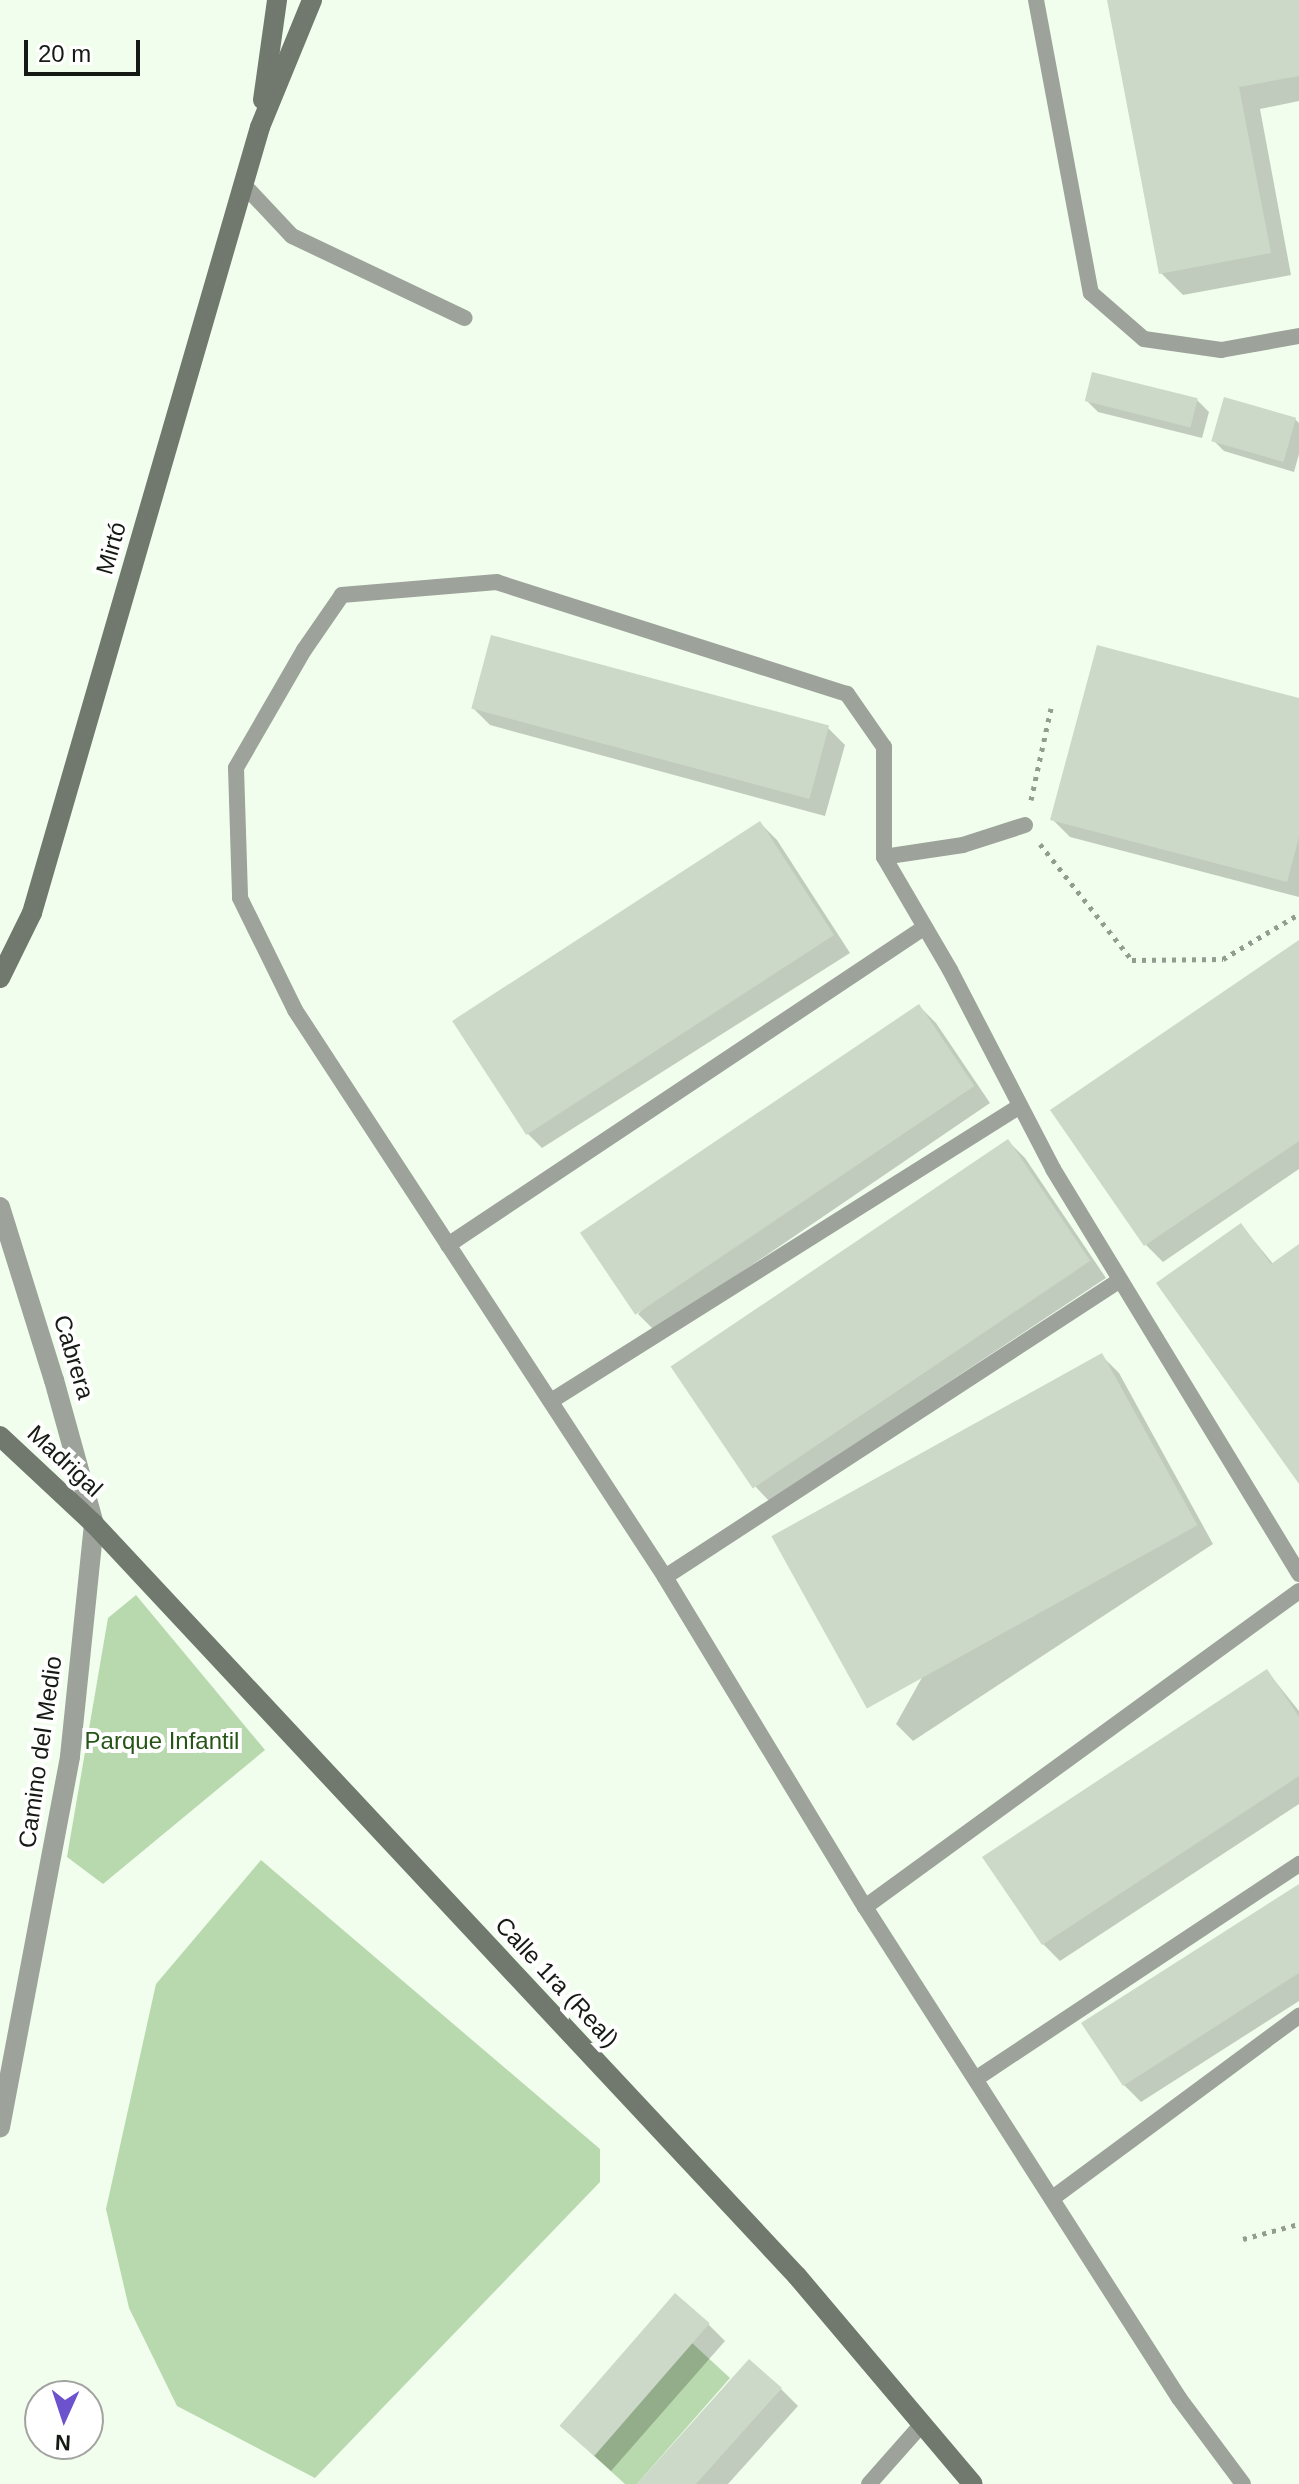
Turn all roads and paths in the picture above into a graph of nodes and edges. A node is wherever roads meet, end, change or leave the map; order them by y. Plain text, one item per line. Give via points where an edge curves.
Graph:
1 (277, 0) edge
2 (312, 0) edge
3 (1036, 0) edge
4 (260, 127) junction
5 (243, 184) junction
6 (465, 318) dead end
7 (1299, 336) edge
8 (1051, 708) dead end
9 (1025, 825) junction
10 (884, 857) junction
11 (1299, 914) edge
12 (925, 927) junction
13 (0, 978) edge
14 (1020, 1106) junction
15 (0, 1207) edge
16 (448, 1245) junction
17 (1120, 1280) junction
18 (551, 1401) junction
19 (0, 1436) edge
20 (94, 1524) junction
21 (1299, 1574) edge
22 (665, 1577) junction
23 (1299, 1591) edge
24 (1299, 1864) edge
25 (865, 1907) junction
26 (1299, 2016) edge
27 (977, 2078) junction
28 (0, 2127) edge
29 (1054, 2197) junction
30 (1299, 2224) edge
31 (1243, 2239) dead end
32 (922, 2424) junction
33 (869, 2484) edge
34 (973, 2484) edge
35 (1243, 2484) edge

1 - 4 street, Mirtó
2 - 4 street, Mirtó
3 - 7 lane via 1091,293 1144,339 1221,350
4 - 5 street, Mirtó
5 - 6 lane via 292,236
5 - 13 street, Mirtó via 32,913
8 - 9 path
9 - 10 lane via 963,845
9 - 11 path via 1132,960 1223,959
10 - 12 lane
10 - 16 lane via 884,747 847,694 497,582 342,595 236,768 240,898 295,1010
12 - 14 lane
12 - 16 lane
14 - 17 lane
14 - 18 lane
15 - 20 street, Cabrera
16 - 18 lane
17 - 21 lane
17 - 22 lane
18 - 22 lane
19 - 20 street, Madrigal
20 - 28 street, Camino del Medio via 70,1757
20 - 32 street, Calle 1ra (Real) via 797,2276
22 - 25 lane
23 - 25 lane
24 - 27 lane
25 - 27 lane
26 - 29 lane
27 - 29 lane
29 - 35 lane via 1179,2398
30 - 31 path
32 - 33 lane
32 - 34 street, Calle 1ra (Real)

